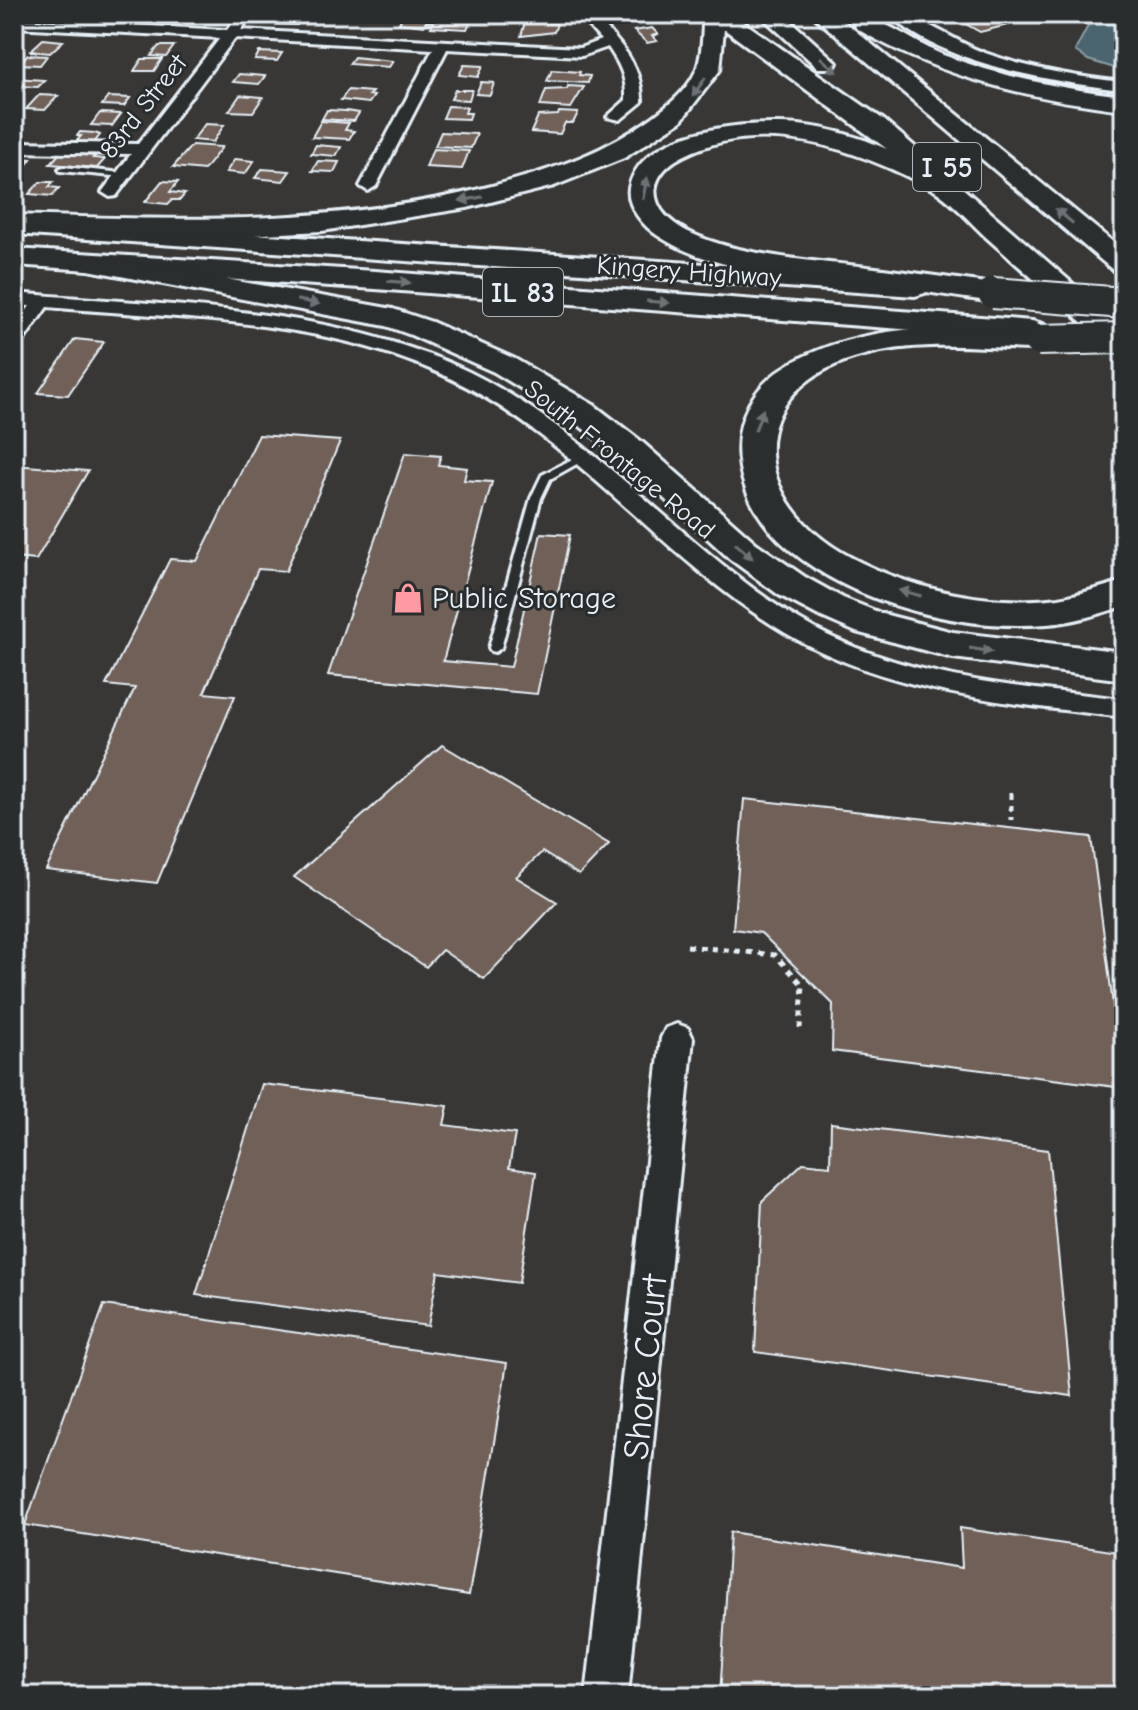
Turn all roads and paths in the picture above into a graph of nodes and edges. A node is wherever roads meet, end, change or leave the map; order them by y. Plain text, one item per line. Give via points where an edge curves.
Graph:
1 (246, 14) edge
2 (585, 14) edge
3 (717, 14) edge
4 (770, 14) edge
5 (822, 14) edge
6 (847, 14) edge
7 (896, 14) edge
8 (14, 23) edge
9 (231, 34) junction
10 (610, 41) junction
11 (442, 46) junction
12 (1124, 86) edge
13 (1124, 103) edge
14 (615, 117) dead end
15 (14, 147) edge
16 (142, 149) junction
17 (63, 169) dead end
18 (123, 175) junction
19 (938, 183) junction
20 (368, 186) dead end
21 (110, 192) dead end
22 (14, 225) edge
23 (1124, 236) edge
24 (14, 257) edge
25 (93, 263) junction
26 (1124, 265) edge
27 (993, 293) junction
28 (14, 299) edge
29 (42, 302) junction
30 (1124, 303) edge
31 (1124, 319) edge
32 (1035, 335) junction
33 (1124, 338) edge
34 (14, 340) edge
35 (1124, 344) edge
36 (580, 458) junction
37 (1124, 593) edge
38 (495, 648) dead end
39 (1124, 666) edge
40 (1124, 708) edge
41 (1011, 793) dead end
42 (1011, 820) dead end
43 (687, 946) dead end
44 (800, 1028) dead end
45 (677, 1038) dead end
46 (607, 1696) edge

1 - 9 street, 83rd Street
2 - 10 street
3 - 19 main road via 875,125
3 -> 22 main road via 716,58 700,88 677,113 609,156 534,184 358,220 266,227
4 -> 31 main road, I 55
26 -> 5 main road, I 55
6 - 13 main road via 899,45 970,73 1038,91
6 - 23 main road
7 - 12 street via 935,39 982,59 1045,76
8 - 9 street
9 - 11 street
9 - 16 street, 83rd Street
10 - 11 street via 582,52
10 - 14 street via 633,75 636,92 634,102
11 - 20 street
15 - 16 street
16 - 18 street, 83rd Street
17 - 18 lane
18 - 21 street, 83rd Street
27 -> 19 main road via 727,253 674,234 642,201 651,169 674,149 748,132 800,132 849,142
19 - 35 main road
22 - 27 main road, Kingery Highway / IL 83
24 - 25 main road, Kingery Highway / IL 83
25 -> 32 main road, Kingery Highway / IL 83 via 375,280
25 -> 39 main road via 393,318 441,334 529,378 607,430 753,559 842,613 962,647
27 - 30 main road, Kingery Highway / IL 83, bridge
28 - 29 street, South Frontage Road
29 - 34 street
29 - 36 street, South Frontage Road via 277,324 390,347 483,387
32 - 33 main road, bridge
37 -> 32 main road via 1037,612 934,599 884,586 836,565 800,540 757,489 754,432 765,405 809,366 840,352 913,339
36 - 38 lane via 546,477 536,498
36 - 40 street, South Frontage Road via 729,583 835,650 942,684
41 - 42 path
43 - 44 path via 775,955 803,985
45 - 46 street, Shore Court

